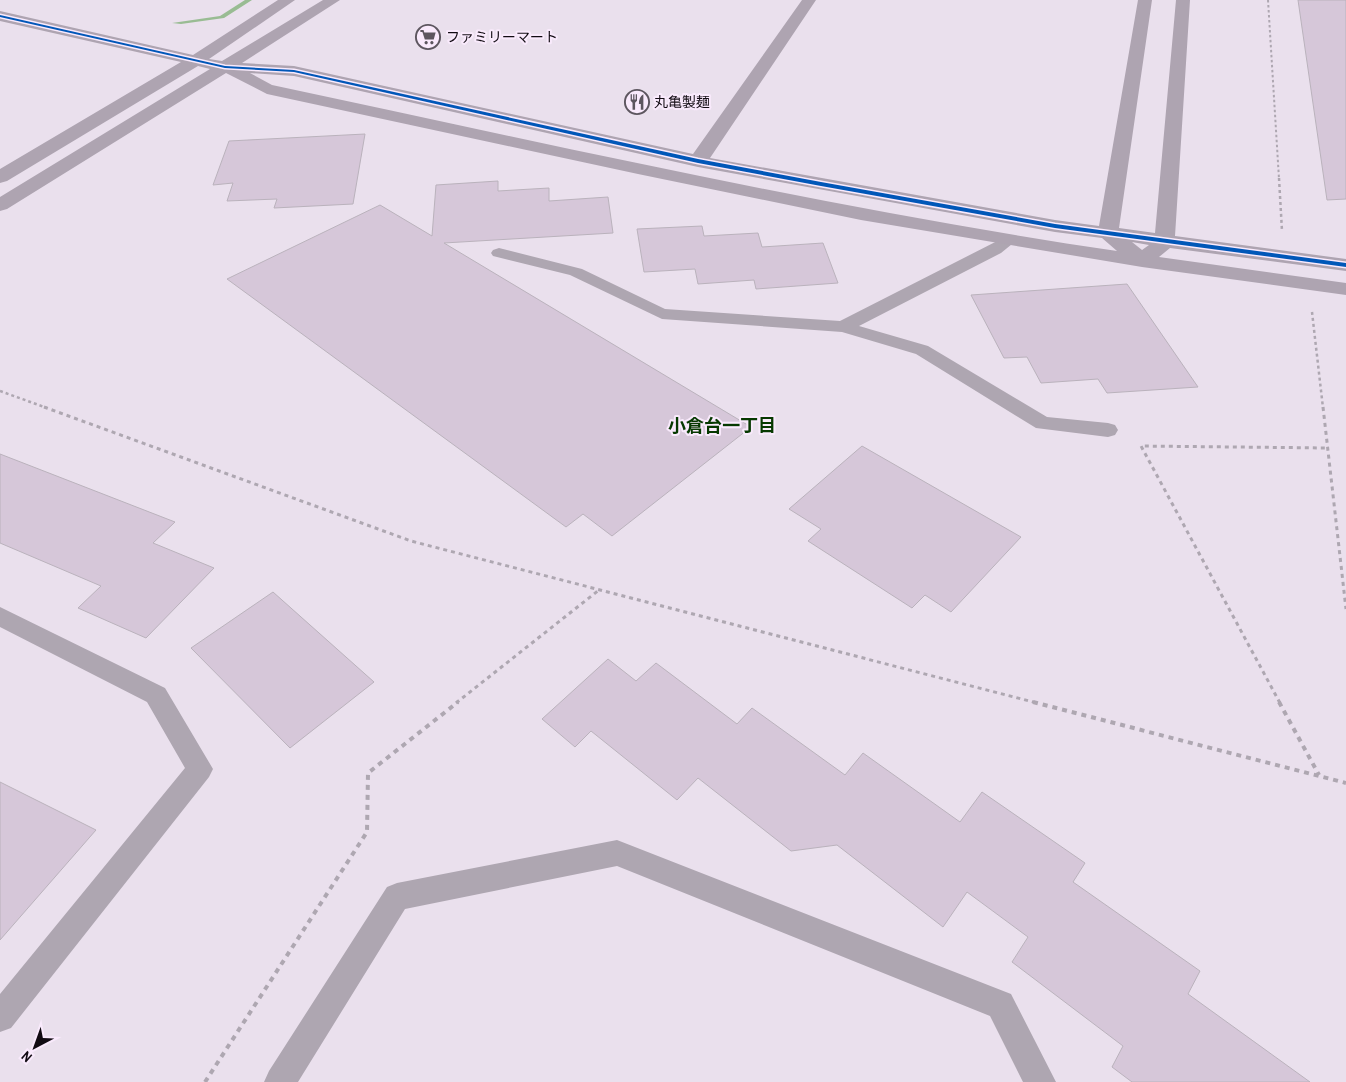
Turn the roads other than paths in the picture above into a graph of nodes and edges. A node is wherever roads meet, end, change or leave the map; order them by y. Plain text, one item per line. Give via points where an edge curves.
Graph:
1 (288, 0) edge
2 (333, 0) edge
3 (809, 0) edge
4 (1145, 0) edge
5 (1183, 0) edge
6 (0, 16) edge
7 (196, 60) junction
8 (225, 67) junction
9 (698, 161) junction
10 (0, 177) edge
11 (0, 205) edge
12 (1108, 234) junction
13 (1009, 240) junction
14 (1164, 242) junction
15 (499, 253) dead end
16 (1142, 261) junction
17 (1346, 265) edge
18 (1346, 289) edge
19 (843, 327) junction
20 (1108, 430) dead end
21 (0, 616) edge
22 (4, 1005) edge
23 (280, 1082) edge
24 (1040, 1082) edge

1 - 7 street
2 - 8 street
3 - 9 street
4 - 12 street
5 - 14 street
6 - 7 street
7 - 8 street
7 - 10 street
8 - 9 street via 294,71
8 - 11 street
8 - 13 street via 276,91 679,178
9 - 12 street
12 - 14 street
12 - 16 street
13 - 16 street
13 - 19 lane
14 - 16 street
14 - 17 street
15 - 19 lane via 576,272 662,314
16 - 18 street
19 - 20 lane via 922,350 1043,424
21 - 22 lane via 156,695 200,769
23 - 24 lane via 397,897 617,852 1000,1006

